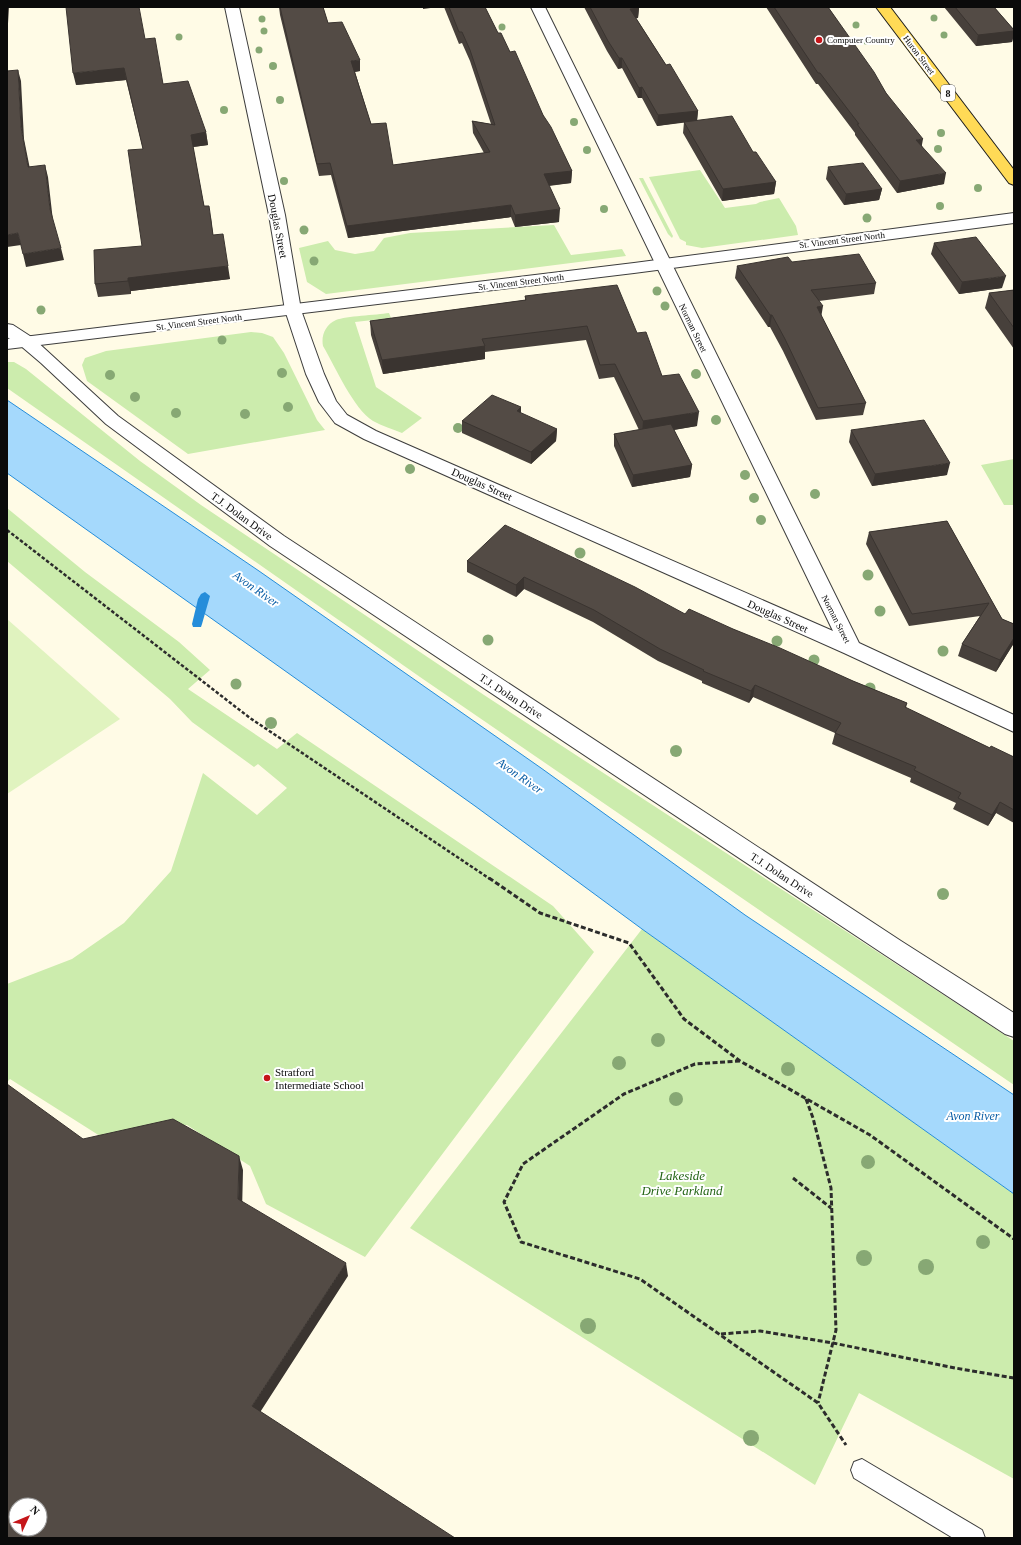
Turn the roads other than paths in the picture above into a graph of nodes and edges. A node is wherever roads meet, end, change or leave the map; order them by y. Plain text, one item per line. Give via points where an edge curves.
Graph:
1 (232, 7) edge
2 (538, 7) edge
3 (883, 7) edge
4 (1014, 180) edge
5 (1014, 218) edge
6 (662, 264) junction
7 (293, 310) junction
8 (7, 329) edge
9 (17, 343) edge
10 (851, 648) junction
11 (1014, 724) edge
12 (1014, 1026) edge
13 (862, 1470) road end
14 (974, 1538) edge

1 - 7 street, Douglas Street via 277,215
2 - 6 street, Norman Street
3 - 4 main road, Huron Street / 8
5 - 6 street, St. Vincent Street North
6 - 7 street, St. Vincent Street North
6 - 10 street, Norman Street
7 - 9 street, St. Vincent Street North
7 - 10 street, Douglas Street via 315,374 328,402 341,419 370,435
8 - 9 street, T.J. Dolan Drive
9 - 12 street, T.J. Dolan Drive via 112,420 277,541
10 - 11 street, Douglas Street
13 - 14 lane

